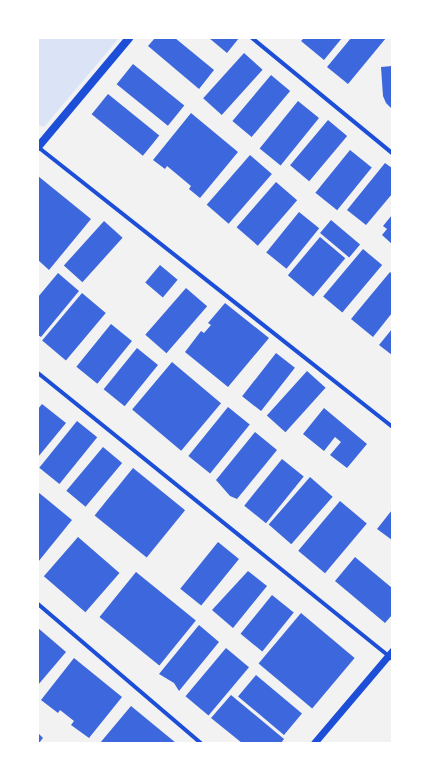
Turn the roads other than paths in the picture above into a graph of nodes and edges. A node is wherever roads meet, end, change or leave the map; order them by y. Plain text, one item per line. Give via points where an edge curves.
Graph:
1 (129, 38) edge
2 (252, 38) edge
3 (38, 147) edge
4 (392, 154) edge
5 (38, 373) edge
6 (392, 427) edge
7 (38, 604) edge
8 (391, 655) edge
9 (201, 743) edge
10 (314, 743) edge

1 - 3 main road
2 - 4 street
3 - 6 street
5 - 8 street
7 - 9 street
8 - 10 street

